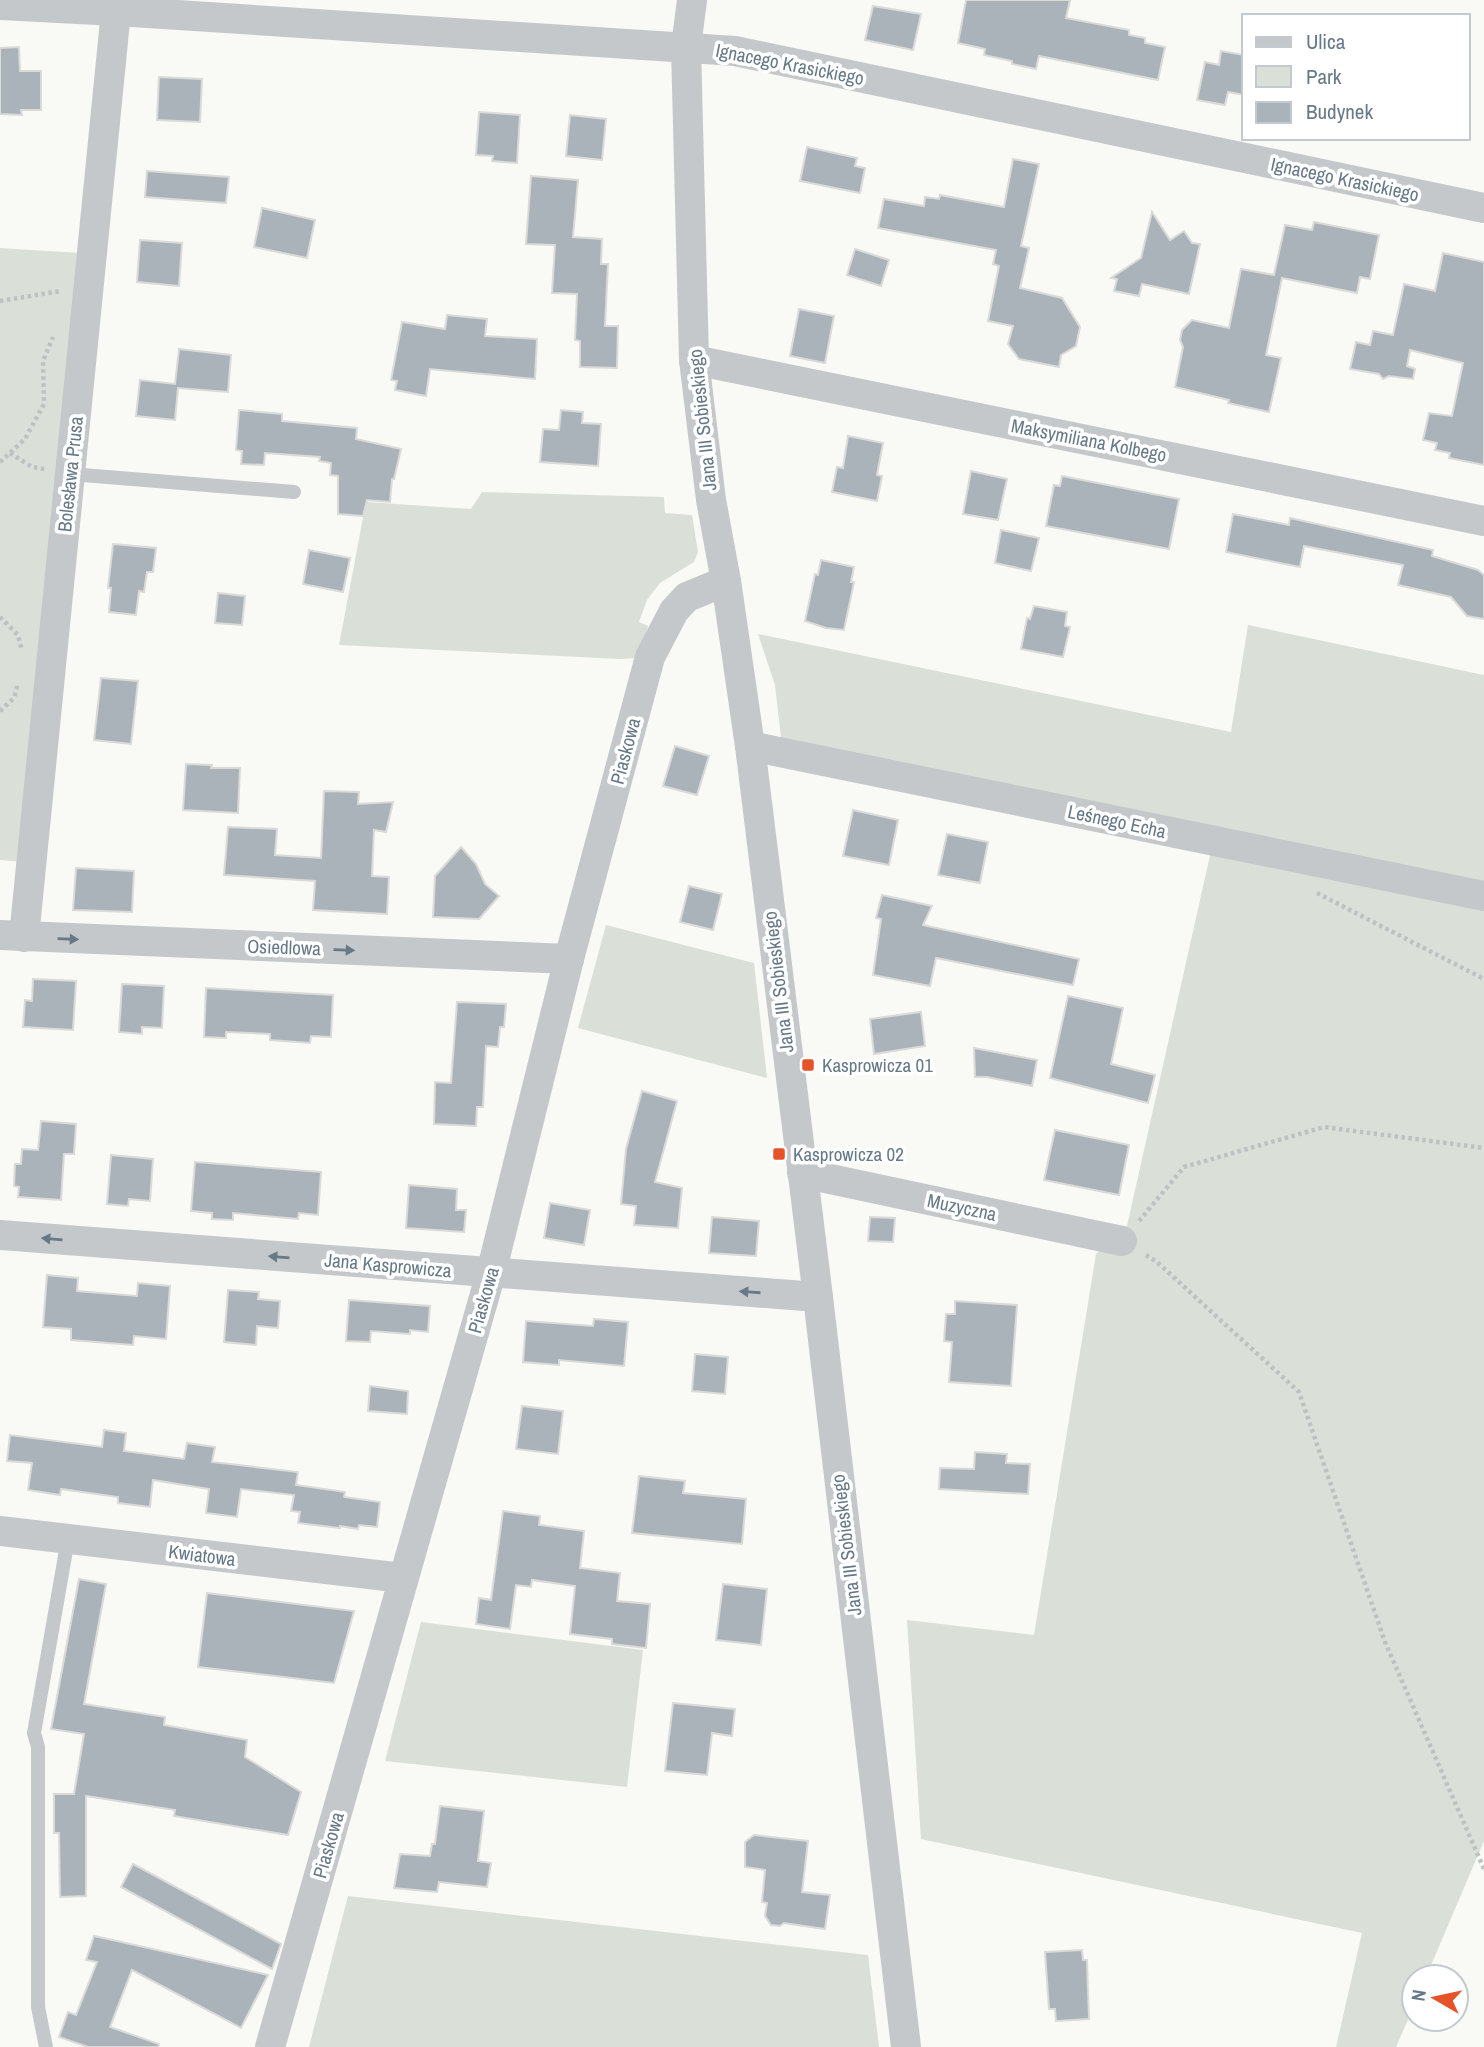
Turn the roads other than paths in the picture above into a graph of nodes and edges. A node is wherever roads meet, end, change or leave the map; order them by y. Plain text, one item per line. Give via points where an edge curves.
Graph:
1 (692, 0) edge
2 (0, 5) edge
3 (116, 11) junction
4 (686, 47) junction
5 (1484, 208) edge
6 (694, 360) junction
7 (70, 474) junction
8 (294, 492) dead end
9 (1484, 521) edge
10 (726, 581) junction
11 (750, 746) junction
12 (1484, 896) edge
13 (12, 936) edge
14 (569, 959) junction
15 (802, 1173) junction
16 (0, 1235) edge
17 (1122, 1241) road end
18 (491, 1273) junction
19 (818, 1297) junction
20 (0, 1531) edge
21 (68, 1539) junction
22 (403, 1578) junction
23 (46, 2047) edge
24 (270, 2047) edge
25 (906, 2047) edge

1 - 4 street, Jana III Sobieskiego
2 - 3 street, Ignacego Krasickiego
3 - 4 street, Ignacego Krasickiego
3 - 7 street, Bolesława Prusa
4 - 5 street, Ignacego Krasickiego via 735,51
4 - 6 street, Jana III Sobieskiego
6 - 9 street, Maksymiliana Kolbego
6 - 10 street, Jana III Sobieskiego
7 - 8 lane
7 - 13 street, Bolesława Prusa
10 - 11 street, Jana III Sobieskiego
10 - 14 street, Piaskowa via 687,597 674,611 650,657
11 - 12 street, Leśnego Echa
11 - 15 street, Jana III Sobieskiego
13 -> 14 street, Osiedlowa
14 - 18 street, Piaskowa
15 - 17 street, Muzyczna
15 - 19 street, Jana III Sobieskiego
18 -> 16 street, Jana Kasprowicza
19 -> 18 street, Jana Kasprowicza
18 - 22 street, Piaskowa
19 - 25 street, Jana III Sobieskiego
20 - 21 street, Kwiatowa
21 - 22 street, Kwiatowa
21 - 23 lane via 34,1733 38,1747 38,2007
22 - 24 street, Piaskowa

